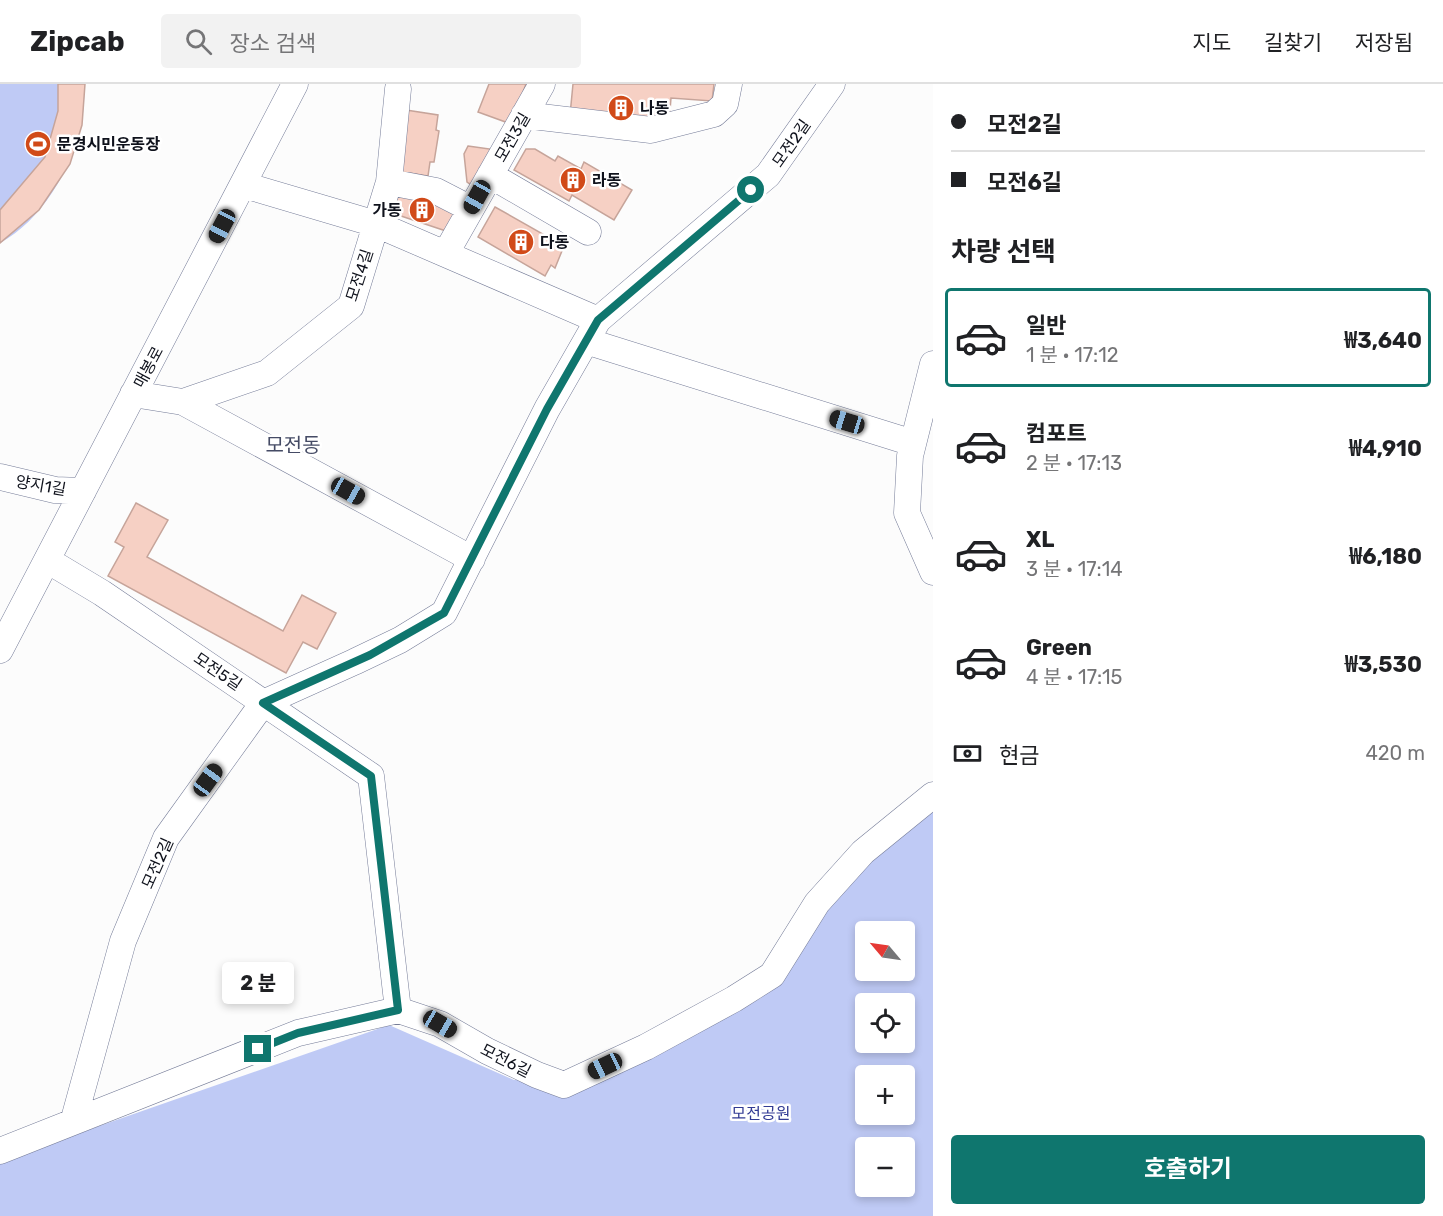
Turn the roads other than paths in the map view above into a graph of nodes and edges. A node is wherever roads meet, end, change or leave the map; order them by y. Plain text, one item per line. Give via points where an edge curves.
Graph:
1 (295, 84) edge
2 (542, 84) edge
3 (729, 84) edge
4 (832, 84) edge
5 (398, 89) dead end
6 (524, 115) junction
7 (490, 175) junction
8 (389, 182) junction
9 (244, 184) junction
10 (471, 209) junction
11 (376, 224) junction
12 (588, 232) dead end
13 (446, 253) junction
14 (592, 330) junction
15 (933, 364) edge
16 (133, 394) junction
17 (183, 402) junction
18 (913, 443) junction
19 (0, 477) edge
20 (83, 491) junction
21 (472, 559) junction
22 (46, 560) junction
23 (933, 572) edge
24 (0, 650) edge
25 (263, 703) junction
26 (933, 795) edge
27 (398, 1010) junction
28 (74, 1119) junction
29 (0, 1151) edge

1 - 9 street, 매봉로
2 - 6 street, 모전3길
3 - 6 street via 725,104 714,114 651,130
4 - 14 street, 모전2길 via 768,176
5 - 8 street, 모전4길
6 - 7 street, 모전3길
7 - 10 street, 모전3길
7 - 12 street
8 - 10 street via 436,191
8 - 11 street, 모전4길
9 - 11 street
9 - 16 street, 매봉로
10 - 13 street, 모전3길
11 - 13 street
11 - 17 street, 모전4길 via 348,309 267,373
13 - 14 street
14 - 18 street
14 - 21 street, 모전2길 via 547,409
15 - 18 street
16 - 17 street
16 - 20 street, 매봉로
17 - 21 street
18 - 23 street via 907,513
19 - 20 street, 양지1길 via 55,490
20 - 22 street, 매봉로
21 - 25 street, 모전2길 via 444,613 354,663
22 - 24 street, 매봉로
22 - 25 street, 모전5길 via 102,593
25 - 27 street, 모전5길 via 371,776
25 - 28 street, 모전2길 via 166,838 123,941
26 - 27 street, 모전6길 via 863,852 817,903 772,975 646,1047 564,1085 507,1061 440,1024
27 - 28 street via 298,1033
28 - 29 street

